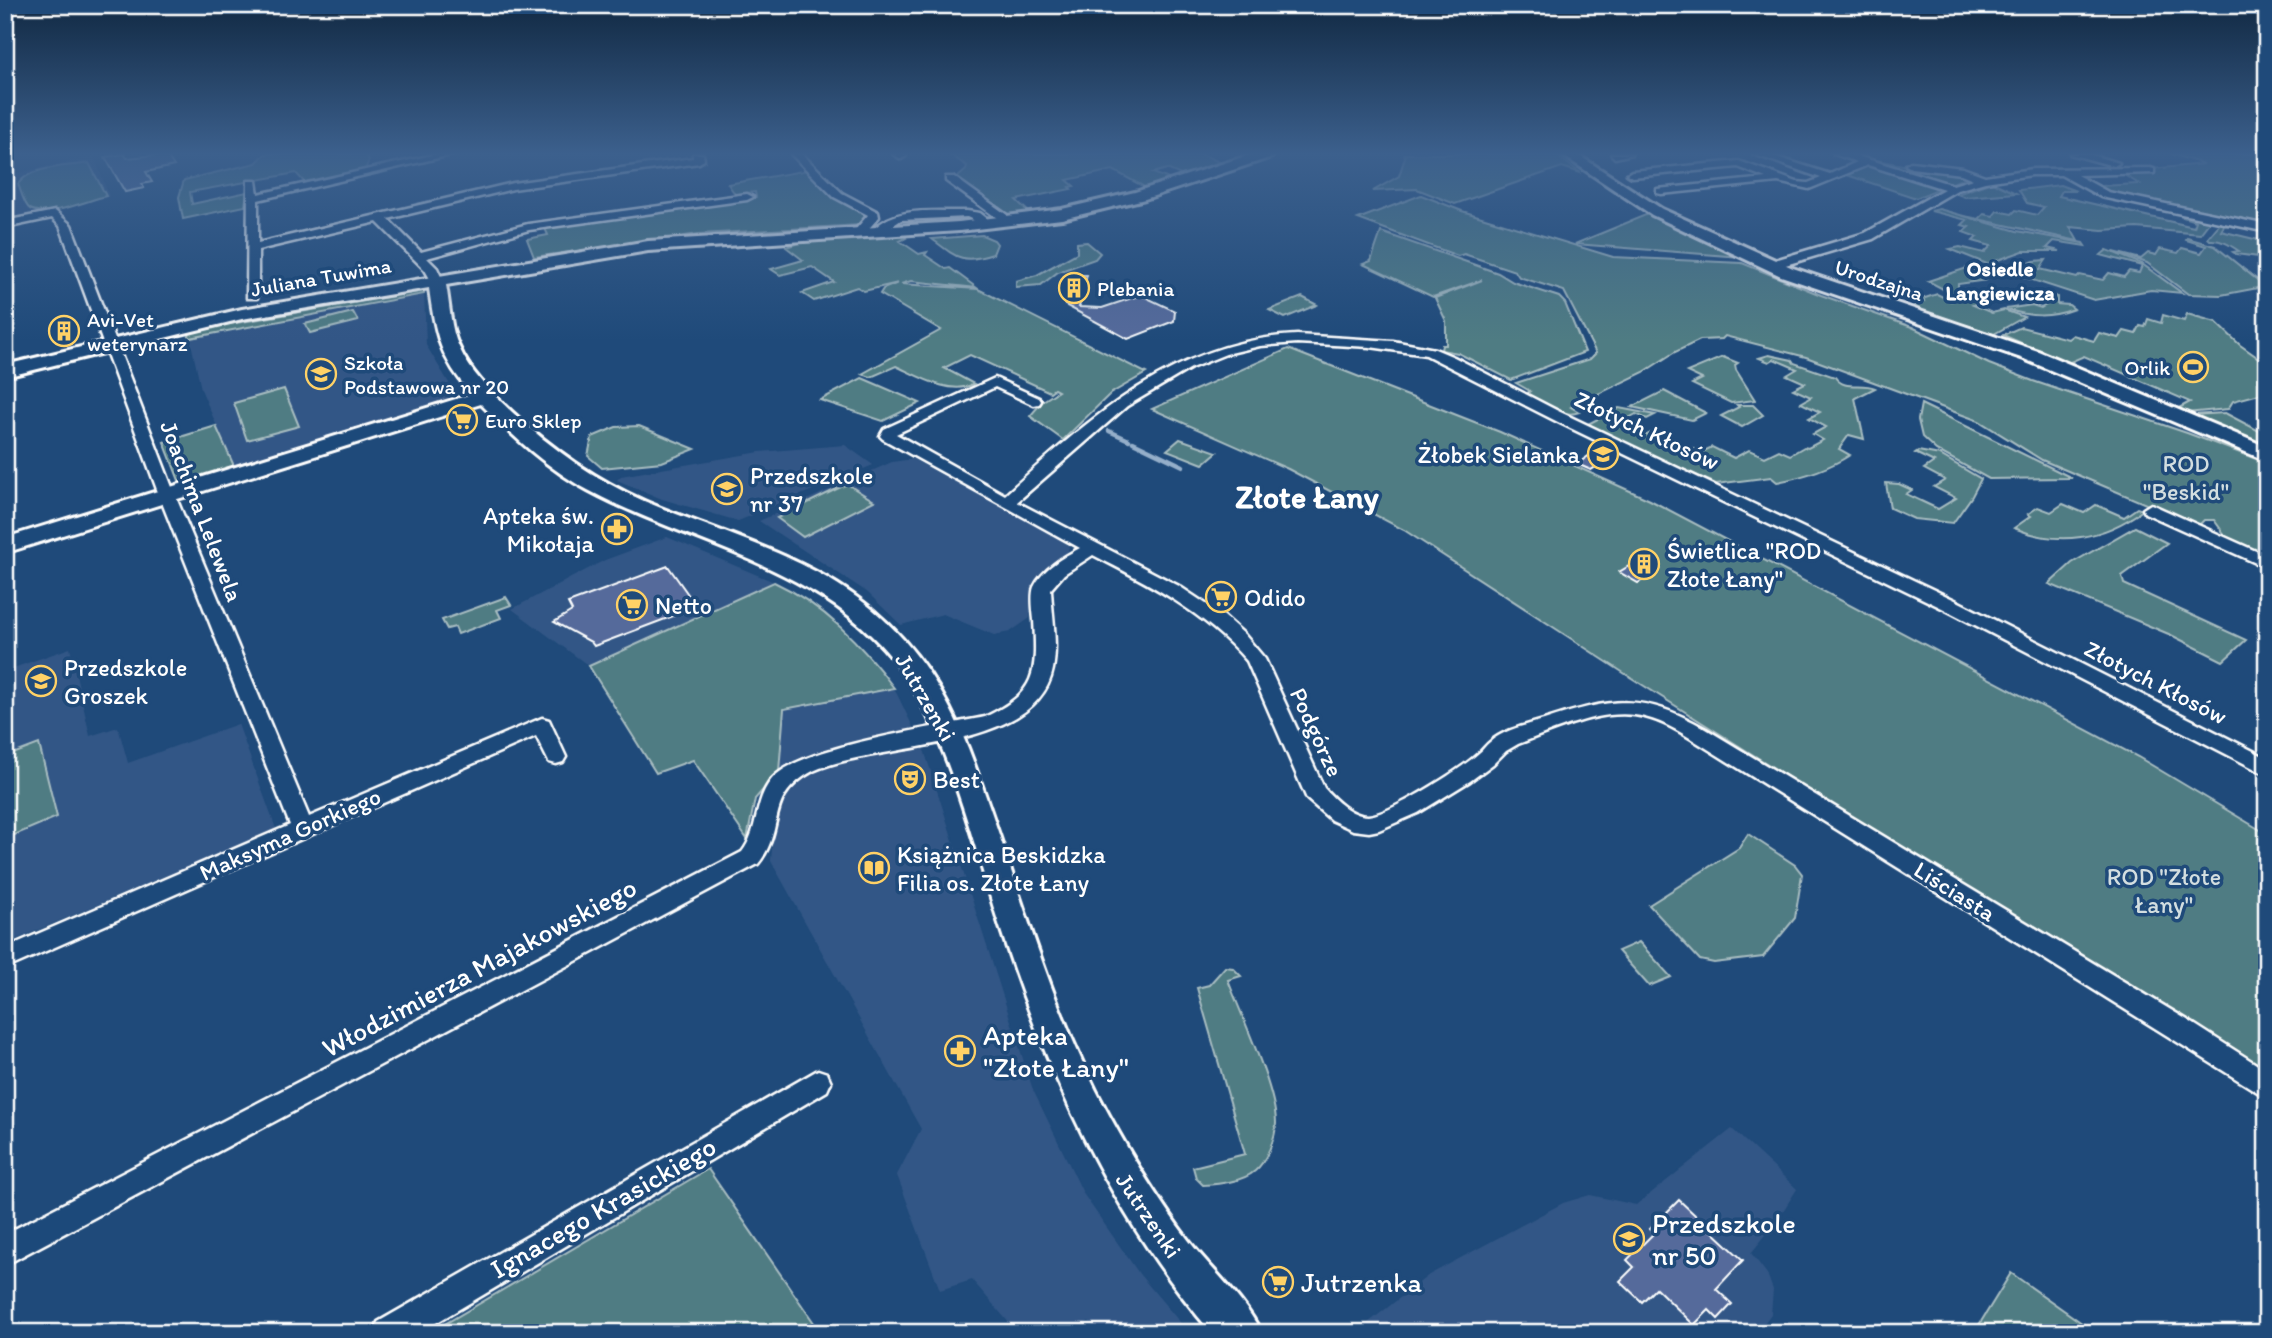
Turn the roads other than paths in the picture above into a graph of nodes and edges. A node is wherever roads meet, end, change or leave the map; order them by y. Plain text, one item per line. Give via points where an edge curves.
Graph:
1 (44, 216) edge
2 (57, 216) edge
3 (253, 216) edge
4 (610, 216) edge
5 (873, 216) edge
6 (1001, 216) edge
7 (1039, 216) edge
8 (1667, 216) edge
9 (1903, 216) edge
10 (2207, 216) edge
11 (379, 217) joint
12 (996, 224) junction
13 (5, 225) edge
14 (2267, 229) edge
15 (869, 232) junction
16 (252, 248) junction
17 (420, 256) junction
18 (1772, 265) junction
19 (437, 281) junction
20 (252, 295) dead end
21 (112, 345) junction
22 (5, 372) edge
23 (484, 397) junction
24 (1034, 401) dead end
25 (2267, 455) edge
26 (167, 495) junction
27 (1007, 502) junction
28 (2151, 509) dead end
29 (5, 546) edge
30 (1093, 548) junction
31 (2267, 564) edge
32 (1637, 709) joint
33 (948, 731) junction
34 (556, 757) dead end
35 (2267, 767) edge
36 (303, 829) junction
37 (5, 959) edge
38 (818, 1082) dead end
39 (2267, 1086) edge
40 (5, 1250) edge
41 (389, 1333) edge
42 (1240, 1333) edge

1 - 13 street, Joachima Lelewela
2 - 21 street, Joachima Lelewela via 65,225
3 - 16 street
4 - 17 street via 528,228
5 - 15 street via 862,228
6 - 12 street
7 - 12 street, Juliana Tuwima
8 - 18 street, Urodzajna
9 - 18 street via 1869,236
10 - 14 street
11 - 16 street
11 - 17 street
12 - 15 street, Juliana Tuwima
15 - 19 street, Juliana Tuwima via 648,246
16 - 20 street
17 - 19 street
18 - 25 street, Urodzajna via 1836,291 2031,355
19 - 21 street, Juliana Tuwima via 242,314
19 - 23 street, Jutrzenki via 450,350
21 - 22 street, Juliana Tuwima
21 - 26 street, Joachima Lelewela
23 - 26 street
23 - 33 street, Jutrzenki via 535,444 594,485 755,550 822,586 897,647
24 - 27 street, Podgórze via 995,382 889,432 888,436 934,464
26 - 29 street
26 - 36 street, Joachima Lelewela
27 - 30 street, Podgórze
27 - 35 street, Złotych Kłosów via 1144,386 1233,348 1290,340 1429,352 2091,675
28 - 31 street
30 - 32 street, Podgórze via 1204,608 1245,646 1262,671 1315,793 1328,808 1353,822 1371,824 1389,817 1471,770 1499,744 1594,712
30 - 33 street via 1067,563 1042,589 1044,668 1027,703 989,723
32 - 39 street, Liściasta via 1672,719 1699,734
33 - 40 street, Włodzimierza Majakowskiego via 801,767 773,791 758,849 750,858
33 - 42 street, Jutrzenki via 1052,1032 1088,1118 1156,1232
34 - 36 street, Maksyma Gorkiego via 542,724
36 - 37 street, Maksyma Gorkiego
38 - 41 street, Ignacego Krasickiego

